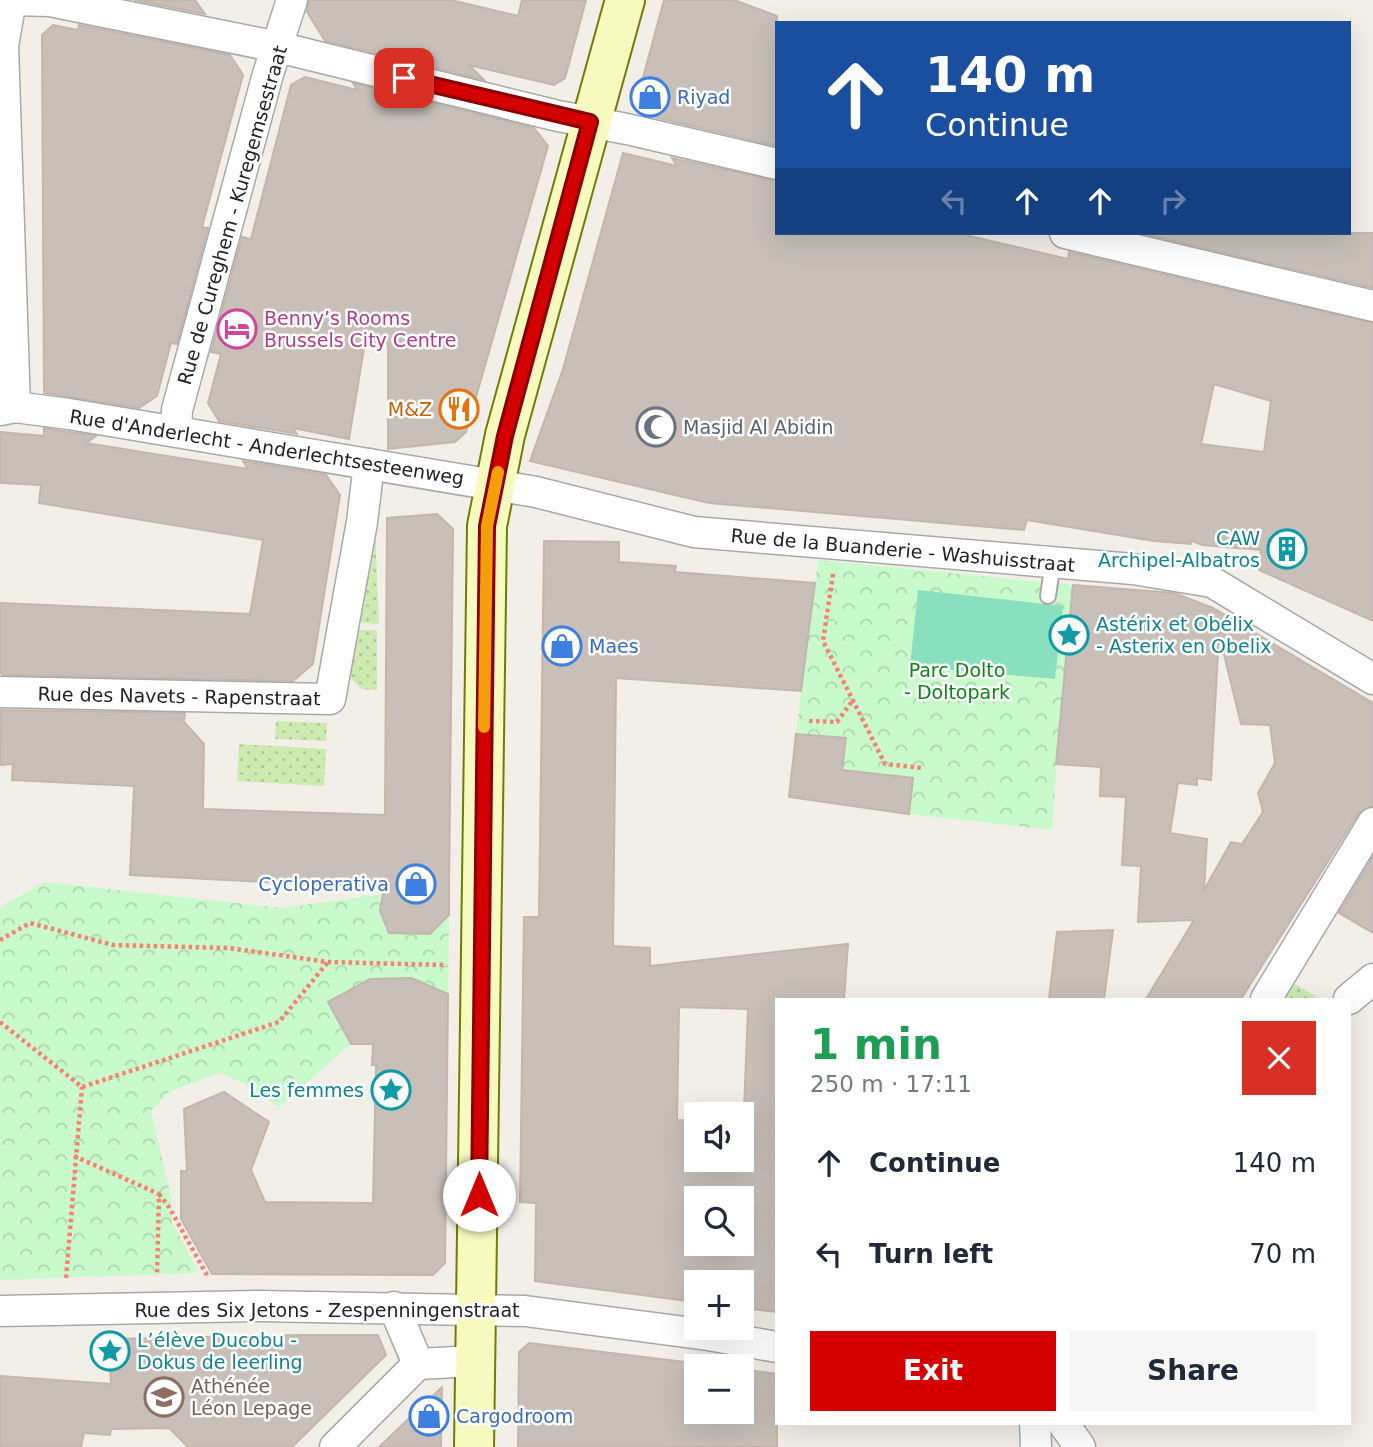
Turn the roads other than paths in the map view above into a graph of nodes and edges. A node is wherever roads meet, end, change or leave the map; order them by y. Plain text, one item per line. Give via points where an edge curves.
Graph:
1 (11, 0) edge
2 (292, 0) edge
3 (625, 0) edge
4 (278, 47) junction
5 (590, 122) junction
6 (775, 164) edge
7 (1073, 235) edge
8 (1373, 306) edge
9 (8, 408) edge
10 (176, 431) junction
11 (369, 464) junction
12 (495, 485) junction
13 (1052, 562) junction
14 (1048, 596) dead end
15 (1373, 679) edge
16 (0, 691) edge
17 (1373, 823) edge
18 (1373, 979) edge
19 (1267, 998) edge
20 (1350, 998) edge
21 (394, 1307) junction
22 (477, 1310) junction
23 (0, 1311) edge
24 (775, 1347) edge
25 (476, 1361) junction
26 (418, 1364) junction
27 (335, 1447) edge
28 (474, 1447) edge

1 - 4 street via 50,2
1 - 9 street via 3,46
2 - 4 street, Rue de Cureghem - Kuregemsestraat
3 - 5 street
4 - 5 street
4 - 10 street, Rue de Cureghem - Kuregemsestraat via 177,410
5 - 6 street
5 - 12 street
7 - 8 street
9 - 10 street, Rue d'Anderlecht - Anderlechtsesteenweg
10 - 11 street, Rue d'Anderlecht - Anderlechtsesteenweg
11 - 12 street, Rue d'Anderlecht - Anderlechtsesteenweg
11 - 16 street, Rue des Navets - Rapenstraat via 330,699
12 - 13 street, Rue de la Buanderie - Washuisstraat via 694,532
12 - 22 street via 487,526
13 - 14 lane
13 - 15 street, Rue de la Buanderie - Washuisstraat via 1212,582
17 - 19 street
18 - 20 street
21 - 22 street, Rue des Six Jetons - Zespenningenstraat
21 - 23 street, Rue des Six Jetons - Zespenningenstraat
21 - 26 street
22 - 24 street, Rue des Six Jetons - Zespenningenstraat via 558,1315
22 - 25 street
25 - 26 street
25 - 28 street
26 - 27 street

